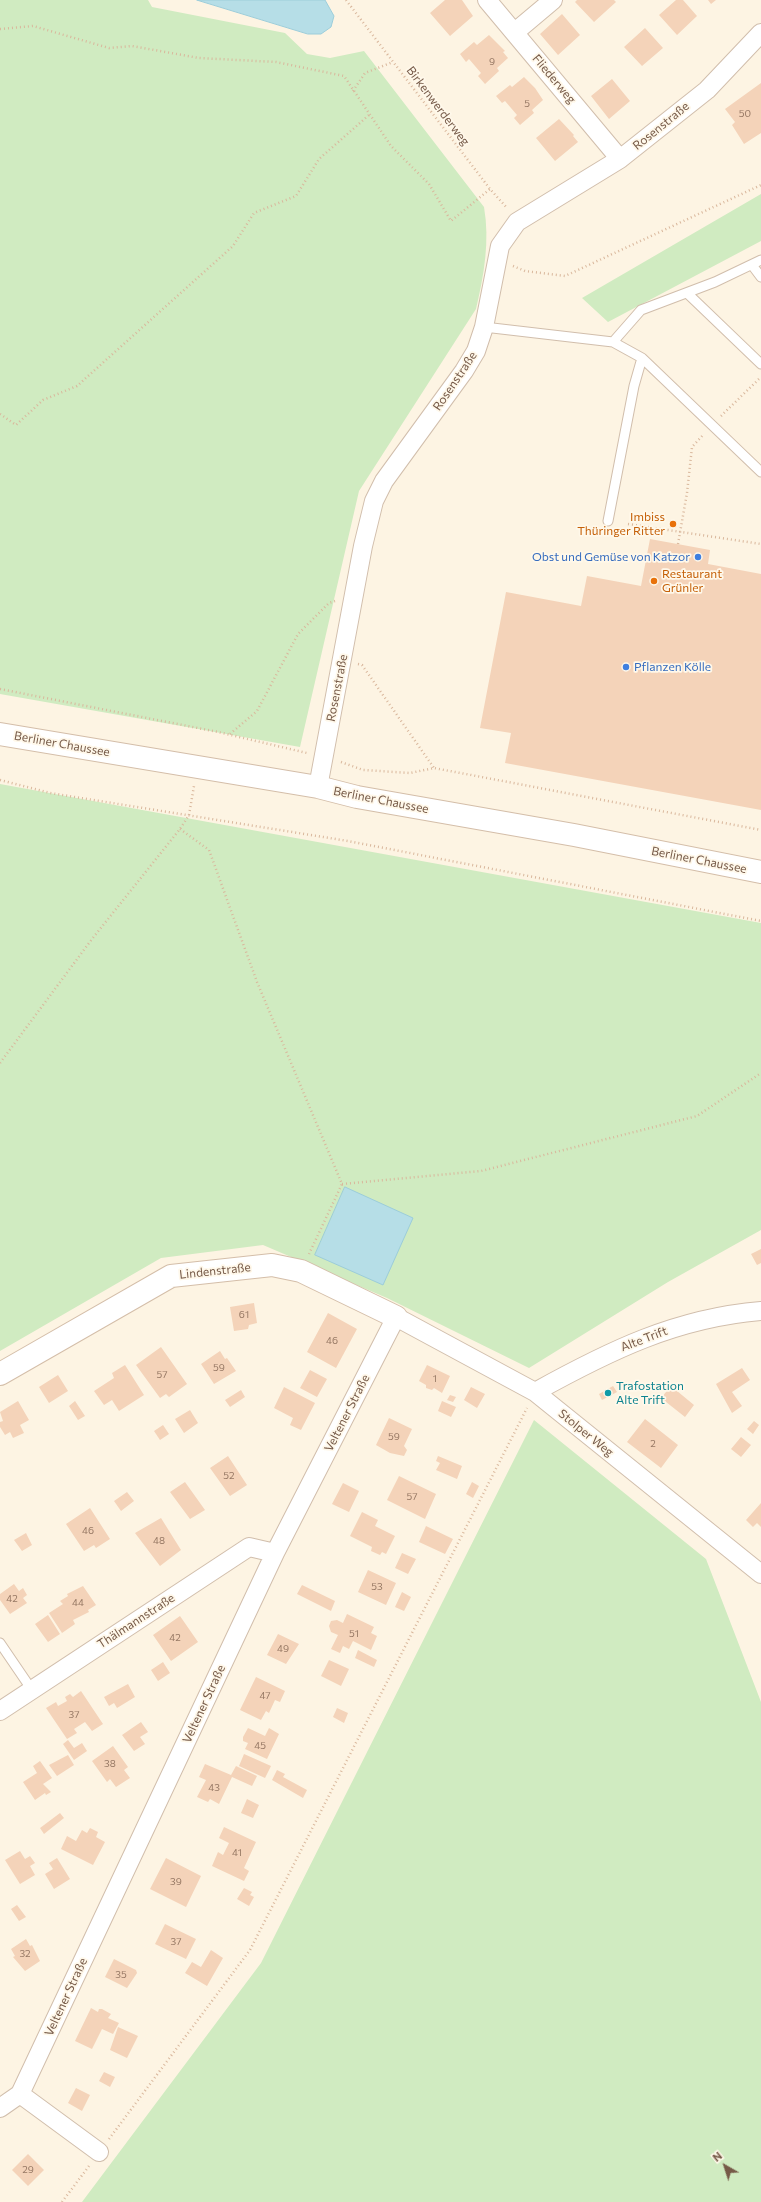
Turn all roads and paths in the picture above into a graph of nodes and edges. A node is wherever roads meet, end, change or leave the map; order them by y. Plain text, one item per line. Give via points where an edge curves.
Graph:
1 (346, 0) edge
2 (487, 0) edge
3 (553, 0) edge
4 (0, 29) edge
5 (515, 32) junction
6 (761, 33) edge
7 (393, 62) junction
8 (353, 91) junction
9 (369, 115) junction
10 (620, 159) junction
11 (761, 185) edge
12 (490, 190) junction
13 (517, 222) junction
14 (498, 259) junction
15 (761, 260) edge
16 (752, 265) junction
17 (761, 276) edge
18 (687, 293) junction
19 (484, 326) junction
20 (613, 342) junction
21 (642, 358) junction
22 (761, 364) edge
23 (761, 377) edge
24 (0, 414) edge
25 (712, 426) junction
26 (761, 472) edge
27 (608, 521) dead end
28 (628, 524) dead end
29 (680, 532) junction
30 (678, 544) dead end
31 (761, 544) edge
32 (355, 591) junction
33 (342, 659) junction
34 (0, 689) edge
35 (0, 734) edge
36 (229, 734) junction
37 (323, 756) junction
38 (198, 768) junction
39 (434, 768) junction
40 (0, 780) edge
41 (318, 787) junction
42 (189, 816) junction
43 (180, 829) junction
44 (761, 830) edge
45 (761, 872) edge
46 (761, 921) edge
47 (0, 1063) edge
48 (761, 1073) edge
49 (342, 1184) junction
50 (301, 1271) junction
51 (761, 1311) edge
52 (396, 1317) junction
53 (0, 1374) edge
54 (535, 1392) junction
55 (275, 1553) junction
56 (761, 1574) edge
57 (0, 1643) edge
58 (32, 1690) junction
59 (0, 1711) edge
60 (20, 2094) junction
61 (0, 2108) edge
62 (99, 2152) junction
63 (62, 2202) edge

1 - 7 path, Birkenwerderweg
2 - 5 street, Fliederweg
3 - 5 street
4 - 8 path via 33,26 109,48 132,46 199,58 276,62 344,76
5 - 10 street, Fliederweg
6 - 10 street, Rosenstraße via 707,90
7 - 8 path via 364,73
7 - 12 path, Birkenwerderweg
8 - 9 path
9 - 12 path via 391,146 429,184 451,220
9 - 24 path via 319,159 296,196 254,213 233,246 76,386 43,400 16,425
10 - 13 street, Rosenstraße
11 - 14 path via 565,276 525,271
12 - 13 path, Birkenwerderweg
13 - 14 street, Rosenstraße via 505,236
14 - 19 street, Rosenstraße
15 - 16 lane
16 - 17 lane
16 - 18 lane
18 - 20 lane via 641,310
18 - 22 lane
19 - 20 lane
19 - 32 street, Rosenstraße via 476,351 464,371 377,494 363,546
20 - 21 lane
21 - 25 lane
21 - 27 lane via 634,386
23 - 25 path
25 - 26 lane
25 - 29 path via 692,447
28 - 29 path
29 - 30 path
29 - 31 path
32 - 33 street, Rosenstraße
32 - 36 path via 329,603 298,634 257,711
33 - 37 street, Rosenstraße
33 - 39 path via 362,664
34 - 36 path
35 - 38 main road, Berliner Chaussee
36 - 37 path
37 - 39 path via 363,770 410,773
37 - 41 street, Rosenstraße
38 - 41 main road, Berliner Chaussee
38 - 42 path
39 - 44 path
40 - 42 path via 50,793
41 - 45 main road, Berliner Chaussee via 357,797 574,835
42 - 43 path
42 - 46 path via 348,841
43 - 47 path via 92,939
43 - 49 path via 209,850 257,982
48 - 49 path via 697,1116 481,1171
49 - 50 path
50 - 52 main road, Lindenstraße
50 - 53 main road, Lindenstraße via 272,1265 171,1276
51 - 54 street, Alte Trift via 731,1313 658,1332 598,1357
52 - 54 street, Stolper Weg
52 - 55 street, Veltener Straße
54 - 56 street, Stolper Weg
54 - 62 path via 250,1950
55 - 58 street, Thälmannstraße via 249,1547
55 - 60 street, Veltener Straße
57 - 58 lane
58 - 59 street, Thälmannstraße
60 - 61 street, Veltener Straße
60 - 62 street
62 - 63 path

